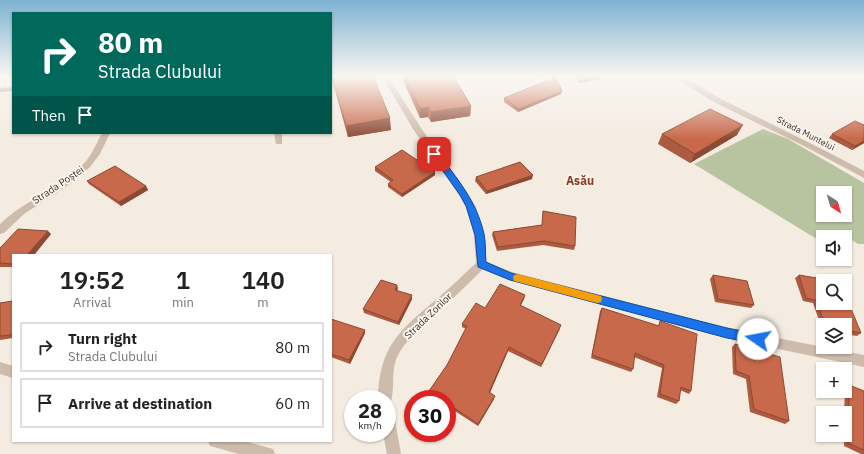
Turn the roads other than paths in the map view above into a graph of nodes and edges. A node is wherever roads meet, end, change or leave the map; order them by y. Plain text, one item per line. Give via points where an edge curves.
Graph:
1 (396, 97) edge
2 (712, 97) edge
3 (106, 134) edge
4 (278, 134) edge
5 (279, 142) dead end
6 (864, 175) edge
7 (0, 230) edge
8 (481, 264) junction
9 (864, 361) edge
10 (0, 368) edge
11 (12, 372) edge
12 (385, 390) edge
13 (219, 442) edge
14 (392, 442) edge
15 (268, 454) edge
16 (394, 454) edge

1 - 8 street via 471,206 479,235
2 - 6 street, Strada Muntelui via 808,144
3 - 7 street, Strada Poștei via 88,164 19,211
4 - 5 lane
8 - 9 street via 510,276 727,333
8 - 12 street, Strada Zorilor via 406,336 388,365
10 - 11 street
13 - 15 street
14 - 16 street

